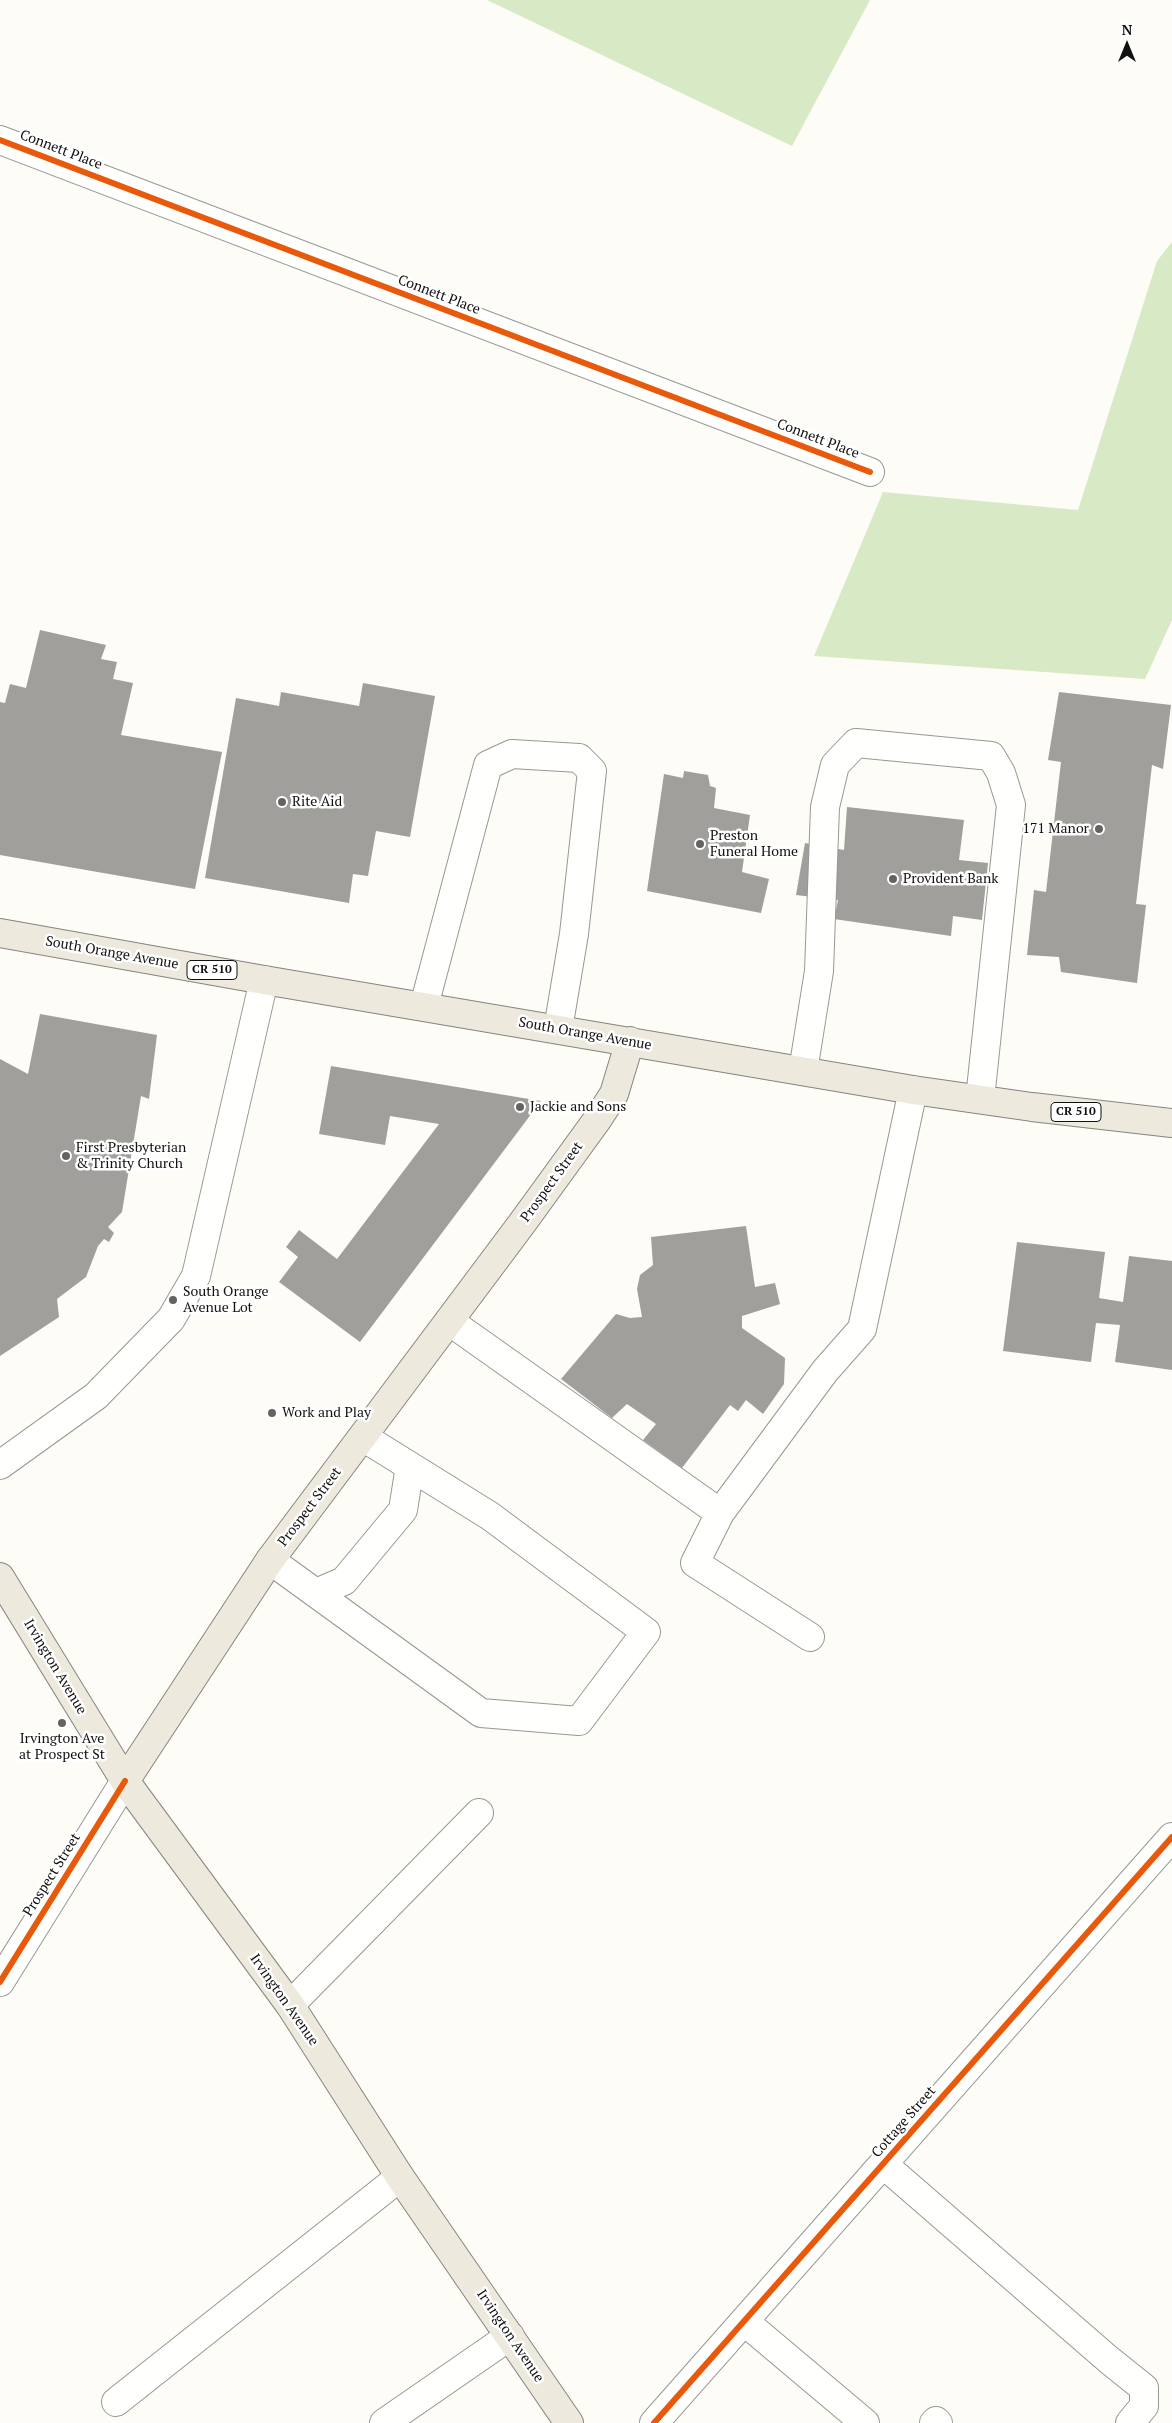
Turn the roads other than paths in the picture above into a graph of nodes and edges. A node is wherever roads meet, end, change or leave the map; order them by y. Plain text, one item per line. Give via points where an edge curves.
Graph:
1 (0, 140) edge
2 (870, 472) dead end
3 (0, 933) edge
4 (264, 980) junction
5 (424, 1006) junction
6 (558, 1029) junction
7 (630, 1041) junction
8 (803, 1070) junction
9 (912, 1090) junction
10 (980, 1099) junction
11 (1172, 1123) edge
12 (449, 1321) junction
13 (363, 1437) junction
14 (0, 1465) edge
15 (410, 1466) junction
16 (720, 1514) junction
17 (270, 1560) junction
18 (0, 1577) edge
19 (316, 1593) junction
20 (810, 1638) dead end
21 (125, 1781) junction
22 (479, 1813) dead end
23 (1172, 1837) edge
24 (0, 1982) edge
25 (290, 2006) junction
26 (883, 2164) junction
27 (400, 2177) junction
28 (745, 2322) junction
29 (510, 2336) junction
30 (116, 2402) dead end
31 (384, 2423) edge
32 (569, 2423) edge
33 (654, 2423) edge
34 (865, 2423) edge
35 (1130, 2423) edge

1 - 2 street, Connett Place
3 - 4 main road, South Orange Avenue / CR 510
4 - 5 main road, South Orange Avenue / CR 510
4 - 14 street via 196,1276 171,1319 96,1396
5 - 6 main road, South Orange Avenue / CR 510
5 - 6 street via 488,765 512,754 579,758 592,771 574,934
6 - 7 main road, South Orange Avenue / CR 510
7 - 8 main road, South Orange Avenue / CR 510
7 - 12 main road, Prospect Street via 614,1094
8 - 9 main road, South Orange Avenue / CR 510
8 - 10 street via 819,971 826,807 835,765 856,744 991,756 1001,773 1011,806
9 - 10 main road, South Orange Avenue / CR 510
9 - 16 street via 862,1330 825,1371
10 - 11 main road, South Orange Avenue / CR 510
12 - 13 main road, Prospect Street
12 - 16 street
13 - 15 street
13 - 17 main road, Prospect Street
15 - 19 street via 403,1510 344,1581
15 - 19 street via 490,1516 646,1632 579,1721 481,1713
16 - 20 street via 695,1562
17 - 19 street
17 - 21 main road, Prospect Street
18 - 21 main road, Irvington Avenue
21 - 24 street, Prospect Street
21 - 25 main road, Irvington Avenue
22 - 25 street
23 - 26 street, Cottage Street
25 - 27 main road, Irvington Avenue
26 - 28 street, Cottage Street
26 - 35 street via 1144,2388 1144,2406
27 - 29 main road, Irvington Avenue
27 - 30 street
28 - 33 street, Cottage Street
28 - 34 street
29 - 31 street
29 - 32 main road, Irvington Avenue

